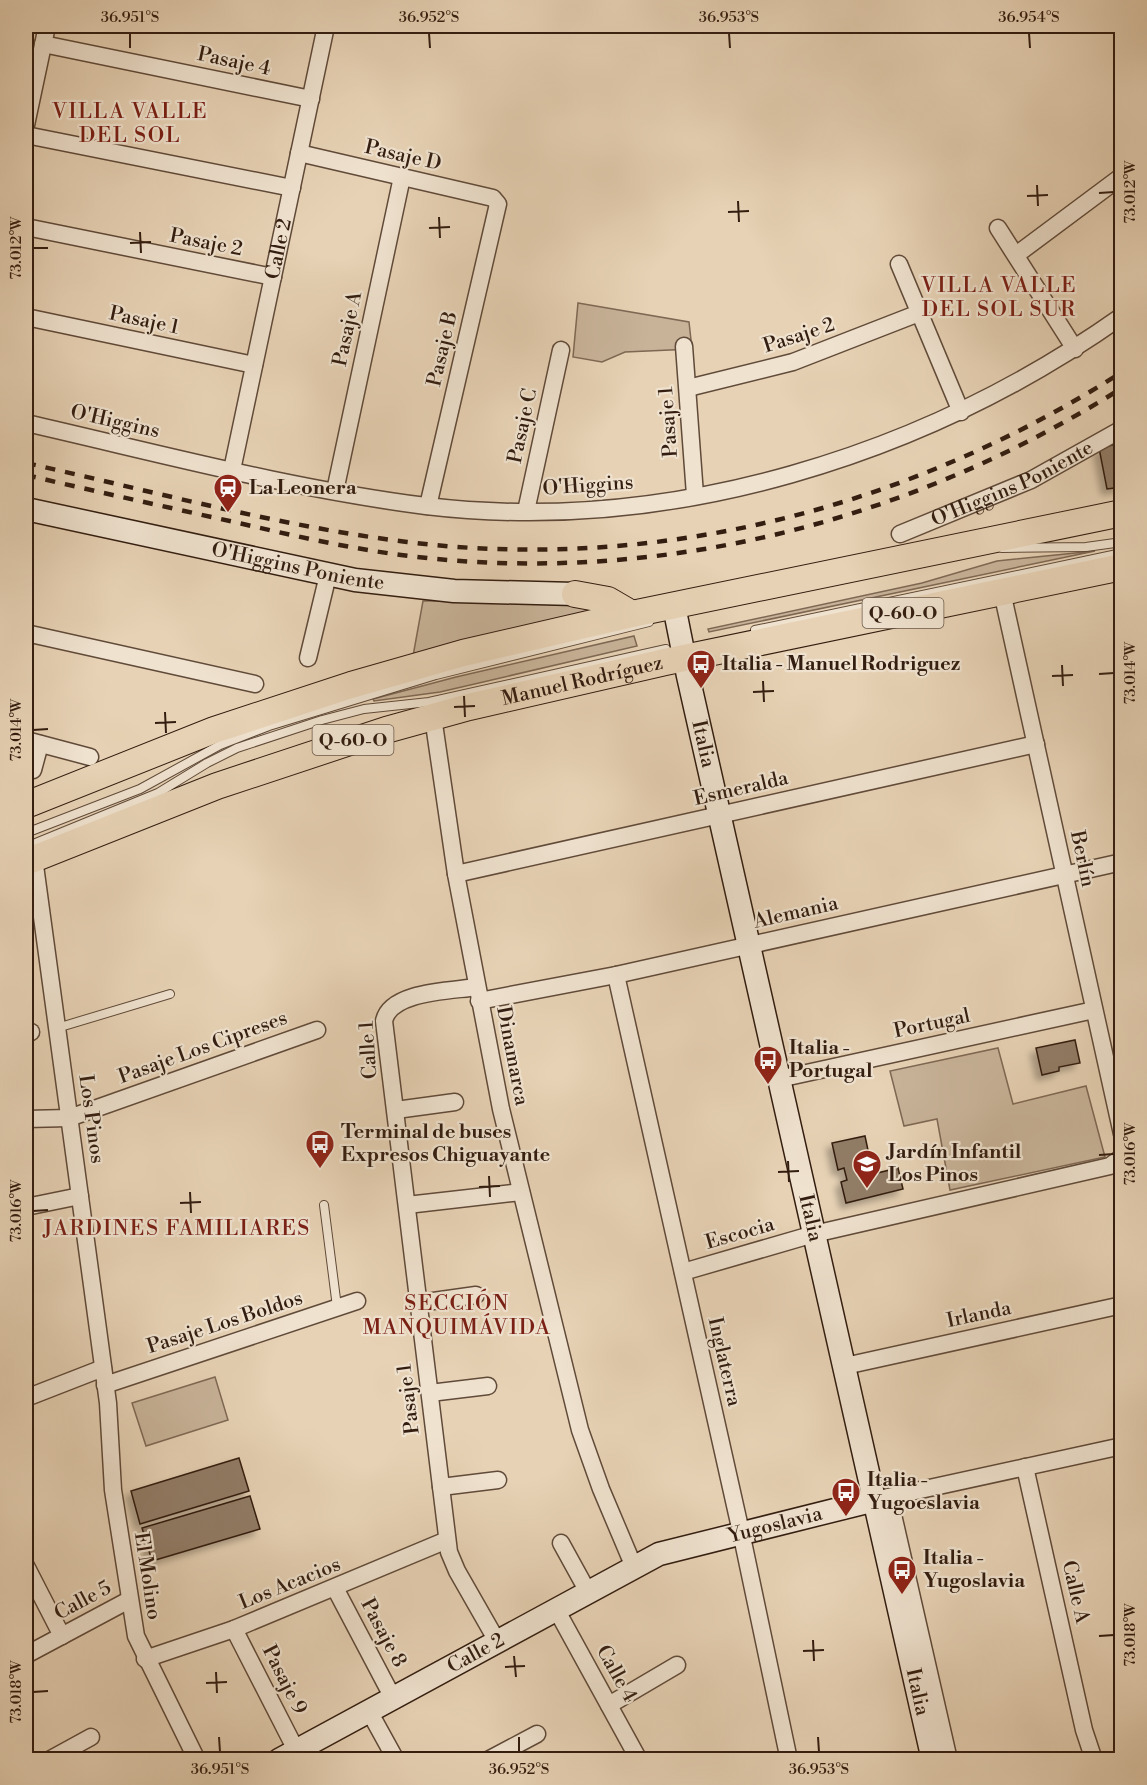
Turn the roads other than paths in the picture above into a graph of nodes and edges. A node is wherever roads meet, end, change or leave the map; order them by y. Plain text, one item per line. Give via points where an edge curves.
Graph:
1 (47, 26) edge
2 (326, 26) edge
3 (43, 44) junction
4 (310, 99) junction
5 (26, 125) edge
6 (26, 135) edge
7 (299, 153) junction
8 (1122, 176) edge
9 (402, 177) junction
10 (292, 188) junction
11 (497, 201) joint
12 (26, 227) edge
13 (998, 228) dead end
14 (1016, 255) junction
15 (899, 264) dead end
16 (273, 278) junction
17 (919, 313) junction
18 (1122, 316) edge
19 (26, 318) edge
20 (684, 346) dead end
21 (1075, 349) junction
22 (561, 350) dead end
23 (254, 365) junction
24 (687, 388) junction
25 (961, 412) junction
26 (26, 423) edge
27 (1122, 429) edge
28 (232, 470) junction
29 (335, 490) junction
30 (695, 495) junction
31 (428, 506) junction
32 (26, 509) edge
33 (526, 511) junction
34 (1122, 513) edge
35 (900, 534) dead end
36 (1122, 542) edge
37 (973, 544) junction
38 (1122, 553) edge
39 (1122, 567) edge
40 (328, 575) junction
41 (1002, 592) junction
42 (575, 594) joint
43 (674, 606) junction
44 (632, 614) junction
45 (749, 632) dead end
46 (26, 633) edge
47 (686, 649) junction
48 (308, 658) dead end
49 (255, 684) dead end
50 (433, 717) junction
51 (33, 742) edge
52 (1036, 744) junction
53 (90, 757) dead end
54 (33, 770) dead end
55 (26, 805) edge
56 (719, 815) junction
57 (26, 833) edge
58 (28, 856) edge
59 (1122, 862) edge
60 (456, 874) junction
61 (1064, 875) junction
62 (749, 946) junction
63 (616, 975) junction
64 (170, 993) dead end
65 (478, 994) junction
66 (1094, 1010) junction
67 (57, 1028) junction
68 (317, 1030) dead end
69 (779, 1079) junction
70 (455, 1102) dead end
71 (396, 1110) junction
72 (69, 1118) junction
73 (26, 1119) edge
74 (1122, 1134) edge
75 (1122, 1157) edge
76 (521, 1192) junction
77 (80, 1196) junction
78 (407, 1204) junction
79 (324, 1205) dead end
80 (26, 1207) edge
81 (814, 1234) junction
82 (683, 1272) junction
83 (476, 1296) dead end
84 (357, 1301) dead end
85 (419, 1303) junction
86 (1122, 1305) edge
87 (337, 1307) junction
88 (844, 1366) junction
89 (104, 1377) junction
90 (488, 1386) dead end
91 (430, 1393) junction
92 (26, 1398) edge
93 (1122, 1446) edge
94 (1025, 1467) junction
95 (498, 1480) dead end
96 (441, 1487) junction
97 (882, 1498) junction
98 (741, 1532) junction
99 (447, 1540) junction
100 (561, 1543) dead end
101 (674, 1548) joint
102 (26, 1566) edge
103 (634, 1567) junction
104 (335, 1588) junction
105 (588, 1592) junction
106 (129, 1600) junction
107 (556, 1609) junction
108 (234, 1629) junction
109 (62, 1636) junction
110 (497, 1641) junction
111 (26, 1655) edge
112 (145, 1659) junction
113 (677, 1665) dead end
114 (393, 1698) junction
115 (609, 1705) junction
116 (369, 1710) junction
117 (537, 1734) dead end
118 (91, 1737) dead end
119 (287, 1755) edge
120 (49, 1760) edge
121 (198, 1760) edge
122 (396, 1760) edge
123 (488, 1760) edge
124 (639, 1760) edge
125 (789, 1760) edge
126 (933, 1760) edge
127 (949, 1760) edge
128 (1094, 1760) edge

1 - 3 street
2 - 4 street, Calle 2
3 - 4 street, Pasaje 4
3 - 5 street
4 - 7 street, Calle 2
6 - 10 street
7 - 9 street, Pasaje D
7 - 10 street, Calle 2
8 - 14 street
9 - 11 street, Pasaje D
9 - 29 street, Pasaje A
10 - 16 street, Calle 2
11 - 31 street, Pasaje B
12 - 16 street, Pasaje 2
13 - 14 street
14 - 21 street
15 - 17 street
16 - 23 street, Calle 2
17 - 24 street, Pasaje 2 via 793,362
17 - 25 street
18 - 21 street, O'Higgins
19 - 23 street, Pasaje 1
20 - 24 street, Pasaje 1
21 - 25 street, O'Higgins
22 - 33 street, Pasaje C
23 - 28 street, Calle 2
24 - 30 street, Pasaje 1
25 - 30 street, O'Higgins via 831,462
26 - 28 street, O'Higgins
27 - 35 street, O'Higgins Poniente via 1031,480
28 - 29 street, O'Higgins
29 - 31 street, O'Higgins
30 - 33 street, O'Higgins via 617,507
31 - 33 street, O'Higgins
32 - 40 street, O'Higgins Poniente
34 - 37 main road, Q-60-O
36 - 37 lane via 1028,549
37 - 43 main road, Q-60-O
38 - 45 lane
39 - 41 main road, Manuel Rodríguez / Q-60-O
40 - 42 street, O'Higgins Poniente via 454,591
40 - 48 street
41 - 47 main road, Manuel Rodríguez / Q-60-O
41 - 52 street, Berlín
42 - 44 main road via 608,600
43 - 44 main road, Q-60-O
43 - 47 street, Italia
43 - 57 lane via 632,628 445,672 269,726 220,745 140,789
44 - 55 main road, Q-60-O via 502,643 351,685 188,740
46 - 49 street
47 - 50 main road, Manuel Rodríguez / Q-60-O
47 - 56 street, Italia
47 - 58 lane via 321,720 230,752 158,793
50 - 58 main road, Manuel Rodríguez / Q-60-O via 216,786
50 - 60 street, Dinamarca
51 - 53 street
51 - 54 street
52 - 56 street, Esmeralda
52 - 61 street, Berlín
56 - 60 street, Esmeralda
56 - 62 street, Italia
58 - 67 street, Los Pinos
59 - 61 street, Alemania
60 - 65 street, Dinamarca
61 - 62 street, Alemania
61 - 66 street, Berlín
62 - 63 street, Alemania
62 - 69 street, Italia
63 - 65 street, Alemania
63 - 82 street, Inglaterra
64 - 67 lane
65 - 71 street, Calle 1 via 399,1000 388,1009 385,1028
65 - 76 street, Dinamarca
66 - 69 street, Portugal
66 - 74 street, Berlín
67 - 72 street, Los Pinos
68 - 72 street, Pasaje Los Cipreses
69 - 81 street, Italia
70 - 71 street
71 - 78 street, Pasaje 1
72 - 73 street, Pasaje Los Cipreses
72 - 77 street, Los Pinos
75 - 81 street, Escocia via 1110,1167
76 - 78 street
76 - 103 street, Dinamarca via 580,1430
77 - 80 street
77 - 89 street, Los Pinos
78 - 85 street, Pasaje 1
79 - 87 lane
81 - 82 street, Escocia
81 - 88 street, Italia
82 - 98 street, Inglaterra
83 - 85 street
84 - 87 street, Pasaje Los Boldos
85 - 91 street, Pasaje 1
86 - 88 street, Irlanda
87 - 89 street, Pasaje Los Boldos
88 - 97 street, Italia
89 - 92 street, Pasaje Los Boldos
89 - 106 street, El Molino via 113,1490
90 - 91 street
91 - 96 street, Pasaje 1
93 - 94 street, Yugoslavia
94 - 97 street, Yugoslavia
94 - 128 street, Calle A
95 - 96 street
96 - 99 street, Pasaje 1
97 - 98 street, Yugoslavia
97 - 126 street, Italia
97 - 127 street, Italia
98 - 101 street, Yugoslavia
98 - 125 street, Inglaterra
99 - 104 street, Los Acacios
99 - 110 street, Pasaje 1 via 457,1571
100 - 105 street
101 - 103 street, Calle 2
102 - 109 street
103 - 105 street, Calle 2
104 - 108 street, Los Acacios
104 - 114 street, Pasaje 8
105 - 107 street, Calle 2
106 - 109 street, Calle 5
106 - 112 street, El Molino
107 - 110 street, Calle 2
107 - 115 street, Calle 4
108 - 112 street, Los Acacios
108 - 119 street, Pasaje 9
109 - 111 street, Calle 5
110 - 114 street, Calle 2
112 - 121 street, El Molino
113 - 115 street
114 - 116 street, Calle 2
115 - 124 street, Calle 4
116 - 119 street, Calle 2
116 - 122 street
117 - 123 street
118 - 120 street

